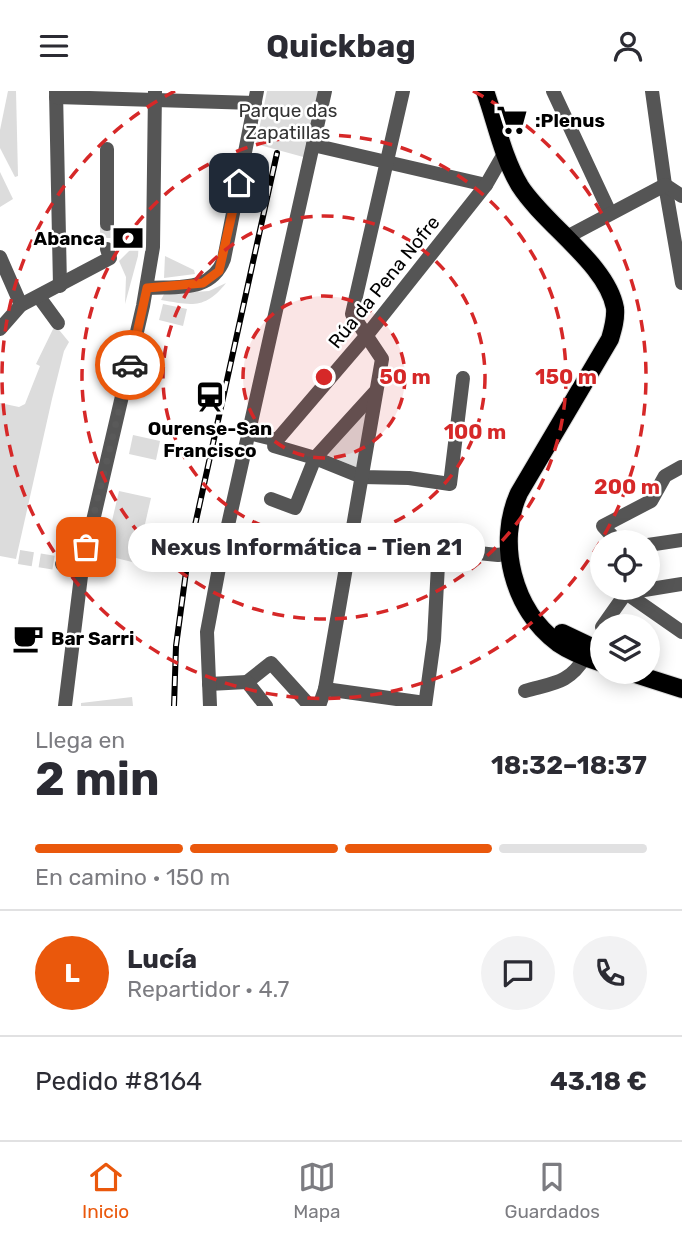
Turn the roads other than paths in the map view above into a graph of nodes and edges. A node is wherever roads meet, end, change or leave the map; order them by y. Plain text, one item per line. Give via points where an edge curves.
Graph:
1 (325, 91) edge
2 (403, 91) edge
3 (485, 91) edge
4 (553, 91) edge
5 (652, 91) edge
6 (56, 94) edge
7 (155, 95) edge
8 (256, 97) edge
9 (313, 145) junction
10 (107, 149) dead end
11 (505, 152) junction
12 (386, 162) junction
13 (486, 185) junction
14 (665, 185) junction
15 (682, 196) edge
16 (610, 213) junction
17 (107, 224) tunnel mouth
18 (565, 237) junction
19 (109, 254) dead end
20 (0, 257) edge
21 (682, 283) edge
22 (60, 286) junction
23 (147, 288) junction
24 (39, 297) junction
25 (21, 305) junction
26 (58, 323) dead end
27 (0, 329) edge
28 (367, 335) junction
29 (463, 378) dead end
30 (377, 390) junction
31 (249, 433) junction
32 (277, 440) junction
33 (315, 458) junction
34 (682, 465) edge
35 (362, 477) junction
36 (271, 499) dead end
37 (607, 530) edge
38 (353, 531) junction
39 (682, 540) edge
40 (660, 543) edge
41 (439, 546) junction
42 (509, 553) junction
43 (62, 564) tunnel mouth
44 (82, 568) junction
45 (682, 584) edge
46 (660, 586) edge
47 (639, 600) edge
48 (682, 632) edge
49 (590, 652) edge
50 (590, 655) edge
51 (660, 681) edge
52 (247, 682) junction
53 (209, 684) junction
54 (325, 689) junction
55 (682, 689) edge
56 (526, 691) dead end
57 (425, 704) edge
58 (65, 706) edge
59 (210, 706) edge
60 (266, 706) edge
61 (310, 706) edge
62 (319, 706) edge

1 - 9 street
2 - 12 street
3 - 11 main road
4 - 16 street
5 - 14 street
6 - 7 street
6 - 22 street
7 - 8 street
7 - 23 street via 154,232
8 - 23 street via 219,271 203,283
9 - 12 street
9 - 31 street
10 - 17 street
11 - 13 street, Rúa da Pena Nofre
11 - 18 main road via 524,191
12 - 13 street
12 - 28 street via 352,314
13 - 28 street, Rúa da Pena Nofre
14 - 15 street
14 - 16 street
14 - 21 street
16 - 18 street
18 - 42 main road via 607,287 615,308 614,328 519,493 509,523
19 - 22 street
20 - 25 street
22 - 24 street
23 - 44 street
24 - 25 street
24 - 26 street
25 - 27 street
28 - 30 street via 382,359
28 - 32 street, Rúa da Pena Nofre
29 - 35 street via 450,484
30 - 33 street
30 - 35 street
31 - 32 street
31 - 53 street via 207,632
32 - 33 street via 274,446
33 - 35 street
33 - 36 street via 295,508
34 - 37 street via 664,476 651,501 603,526
35 - 38 street
38 - 41 street
38 - 54 street
39 - 40 street
41 - 42 street
41 - 57 street
42 - 49 main road via 517,585 552,626
43 - 44 street
44 - 58 street
45 - 46 street
47 - 48 street
50 - 56 street via 565,681
51 - 55 main road
52 - 53 street
52 - 60 street
52 - 61 street via 271,663
53 - 59 street
54 - 57 street
54 - 62 street

